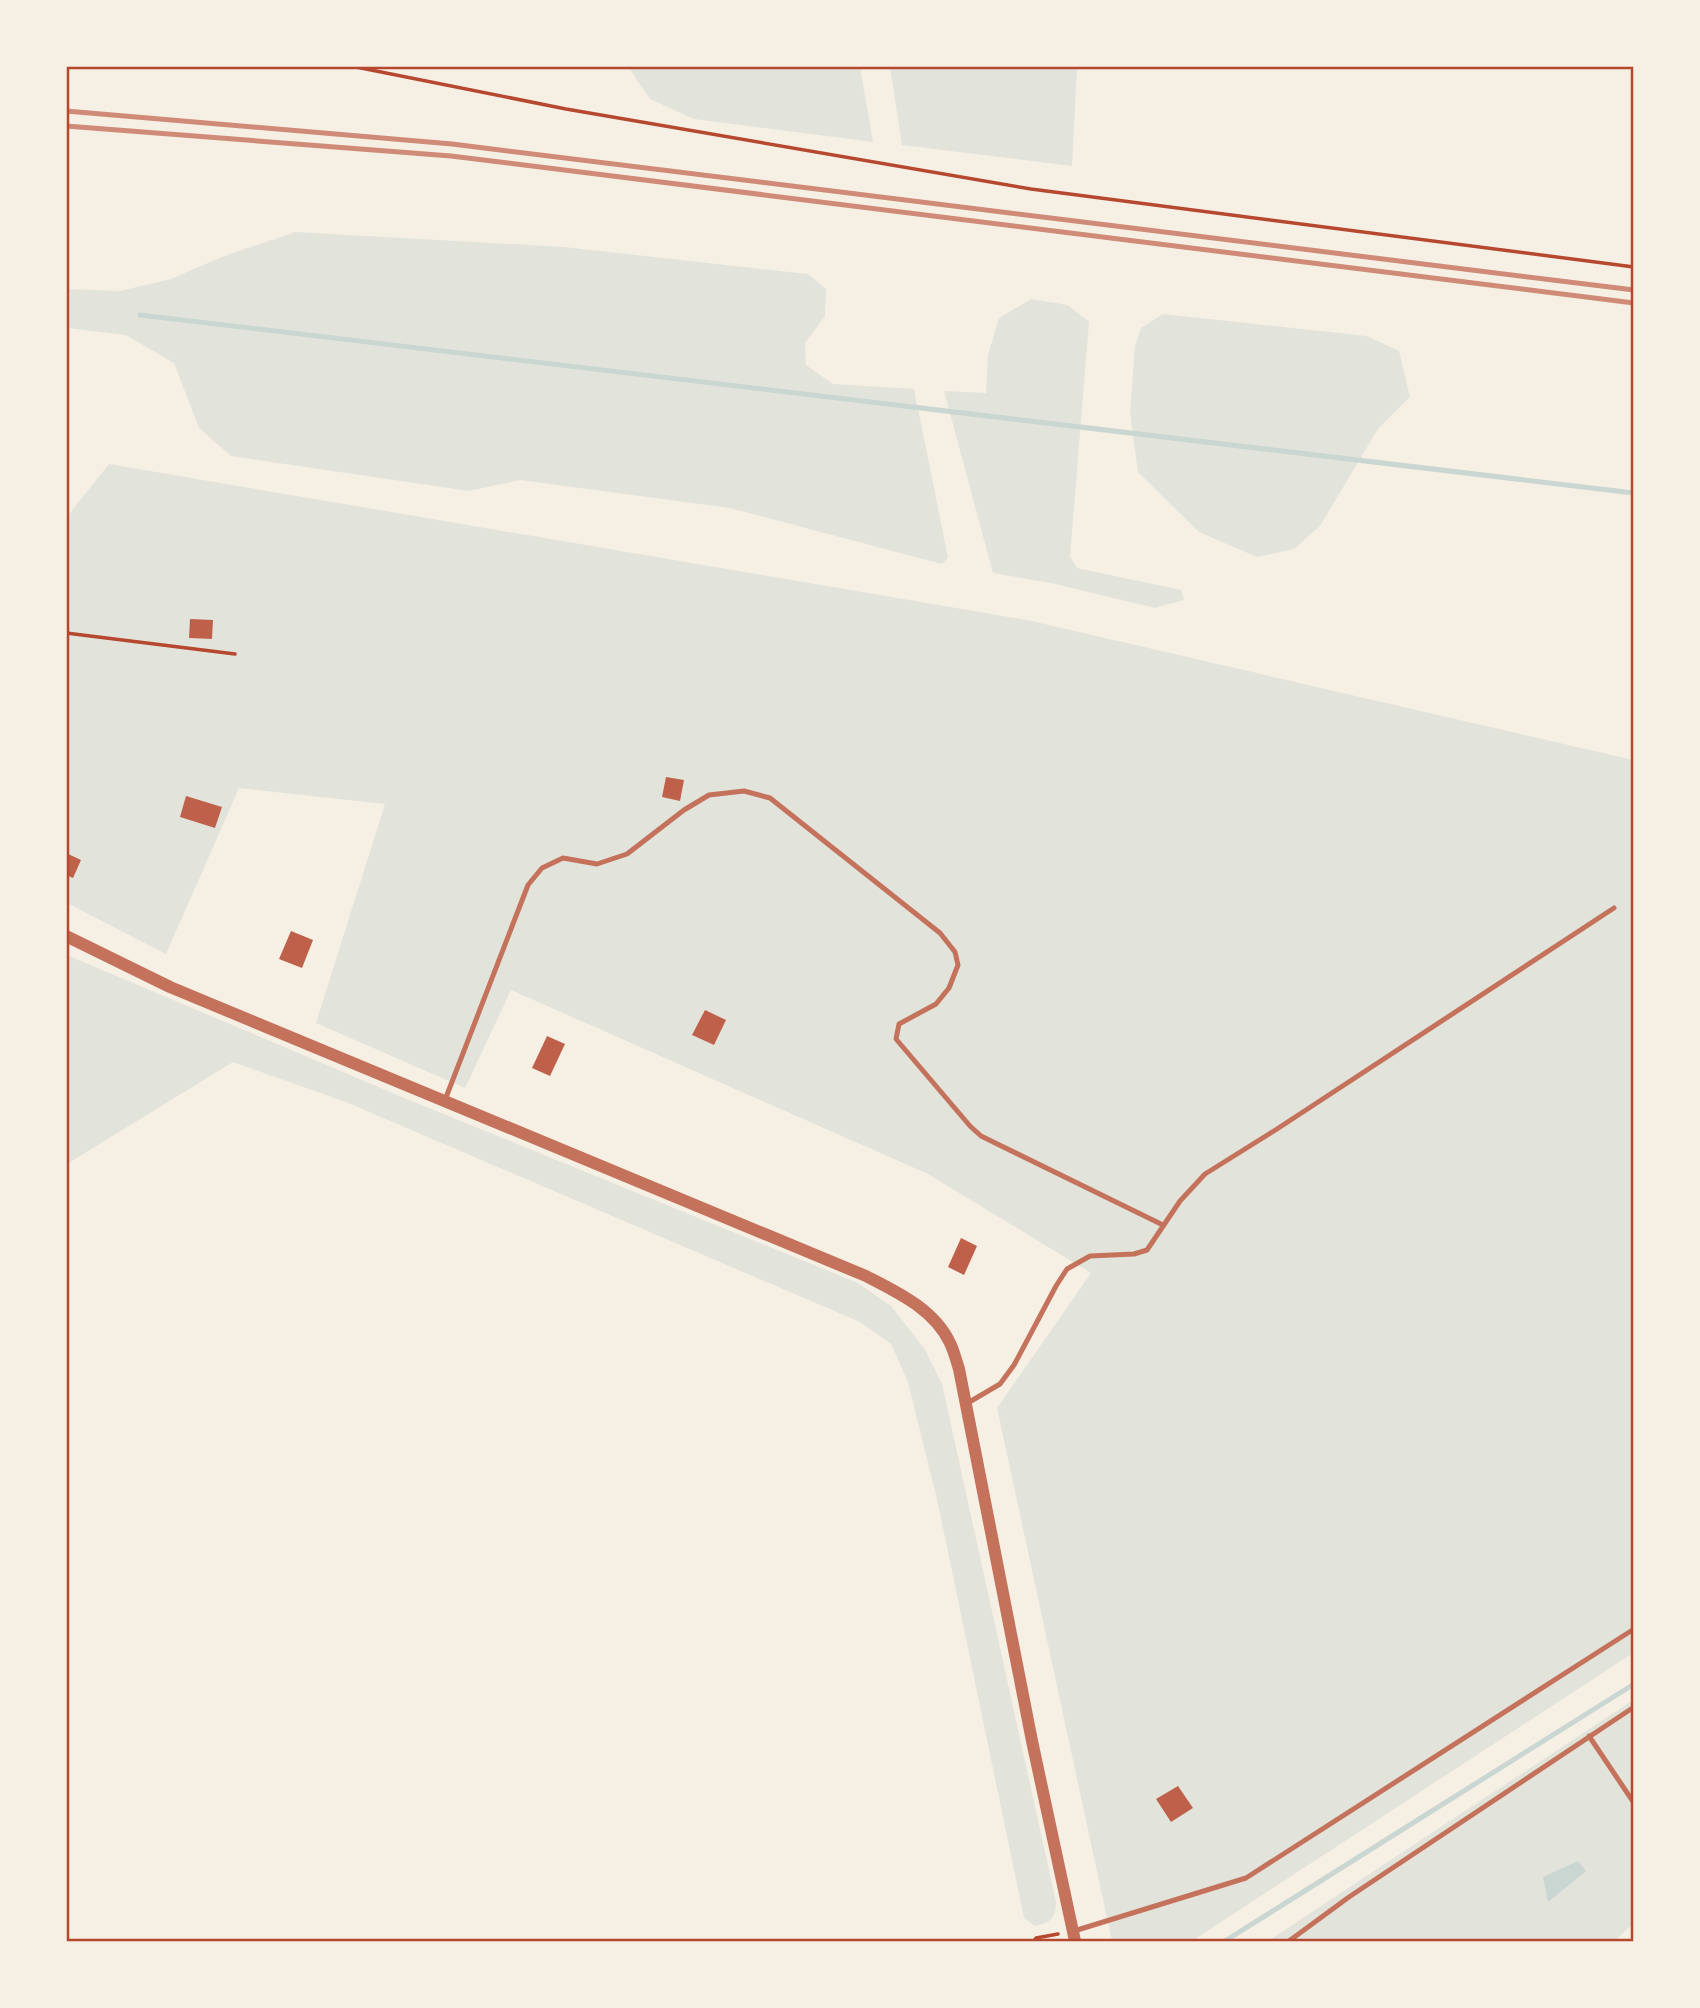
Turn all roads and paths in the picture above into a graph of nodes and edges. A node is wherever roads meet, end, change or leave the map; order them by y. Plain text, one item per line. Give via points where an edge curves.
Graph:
1 (351, 66) edge
2 (1633, 267) edge
3 (66, 633) edge
4 (235, 654) dead end
5 (1614, 908) dead end
6 (66, 936) edge
7 (444, 1102) junction
8 (1163, 1225) junction
9 (966, 1404) junction
10 (1633, 1629) edge
11 (1633, 1707) edge
12 (1588, 1736) junction
13 (1633, 1803) edge
14 (1073, 1936) edge
15 (1034, 1941) edge
16 (1289, 1941) edge

1 - 2 path via 566,109 1031,189
3 - 4 path
5 - 8 lane via 1205,1174
6 - 7 street via 170,988
7 - 8 lane via 528,885 542,868 563,858 597,864 627,854 709,795 744,792 770,798 940,933 955,951 958,965 949,988 936,1004 899,1024 896,1039 970,1126 981,1136
7 - 9 street via 866,1276 911,1299 949,1340
8 - 9 lane via 1147,1250 1090,1256 1067,1269 1000,1384
9 - 14 street
10 - 14 lane via 1246,1878
11 - 12 lane
12 - 13 lane
12 - 16 lane
14 - 15 path

